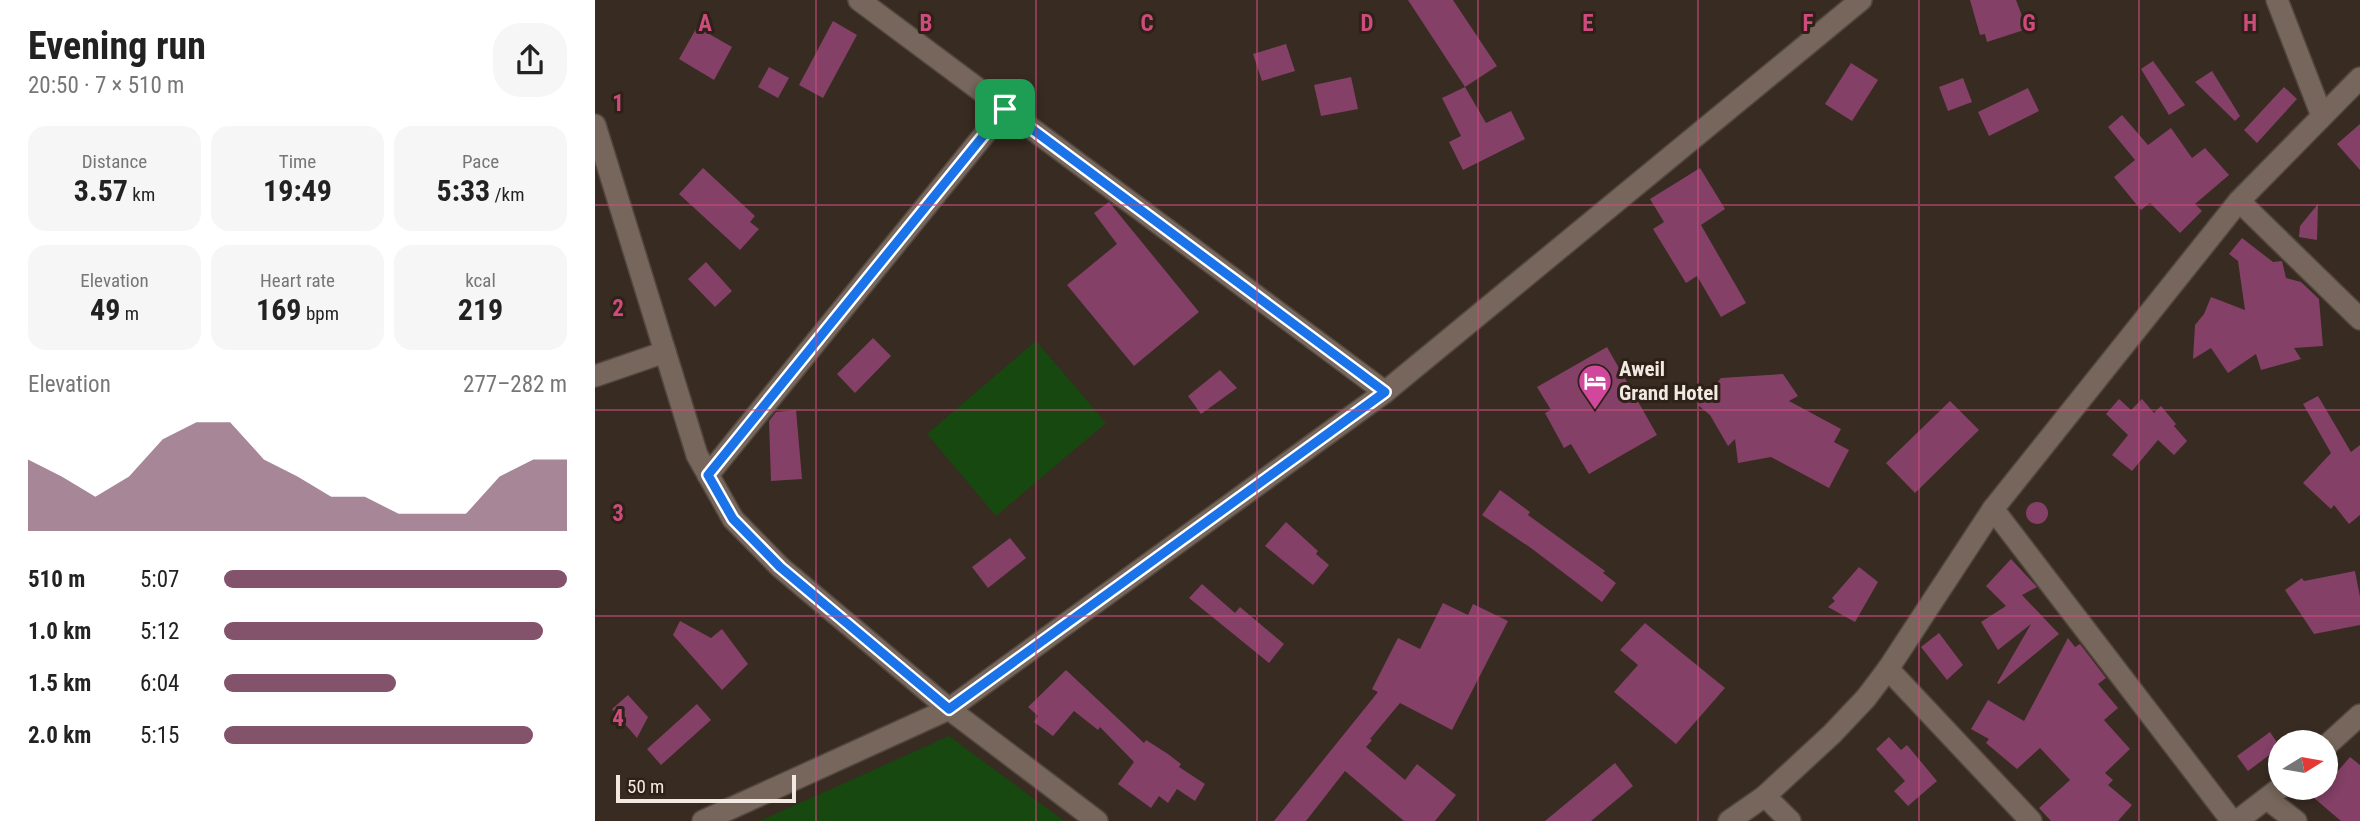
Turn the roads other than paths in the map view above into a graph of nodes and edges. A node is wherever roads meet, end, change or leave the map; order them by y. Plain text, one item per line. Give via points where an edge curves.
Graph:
1 (859, 0) edge
2 (1861, 0) edge
3 (2277, 0) edge
4 (2360, 78) edge
5 (1005, 109) junction
6 (2322, 117) junction
7 (595, 125) edge
8 (2239, 201) junction
9 (2360, 319) edge
10 (666, 352) junction
11 (595, 376) edge
12 (1385, 392) junction
13 (708, 475) junction
14 (1993, 509) junction
15 (1888, 669) junction
16 (949, 709) junction
17 (2360, 715) edge
18 (2338, 735) edge
19 (1765, 796) junction
20 (2268, 797) edge
21 (2280, 800) edge
22 (703, 821) edge
23 (1097, 821) edge
24 (1729, 821) edge
25 (1790, 821) edge
26 (2031, 821) edge
27 (2234, 821) edge
28 (2296, 821) edge

1 - 5 street
2 - 12 street
3 - 6 street
4 - 6 street
5 - 12 street
5 - 13 street
6 - 8 street
7 - 10 street
8 - 9 street
8 - 14 street
10 - 11 street
10 - 13 street via 697,455
12 - 16 street
13 - 16 street via 733,519 780,567
14 - 15 street
14 - 27 street
15 - 19 street via 1832,734
15 - 26 street
16 - 22 street
16 - 23 street
17 - 18 street
19 - 24 street
19 - 25 street
20 - 27 street
21 - 28 street

